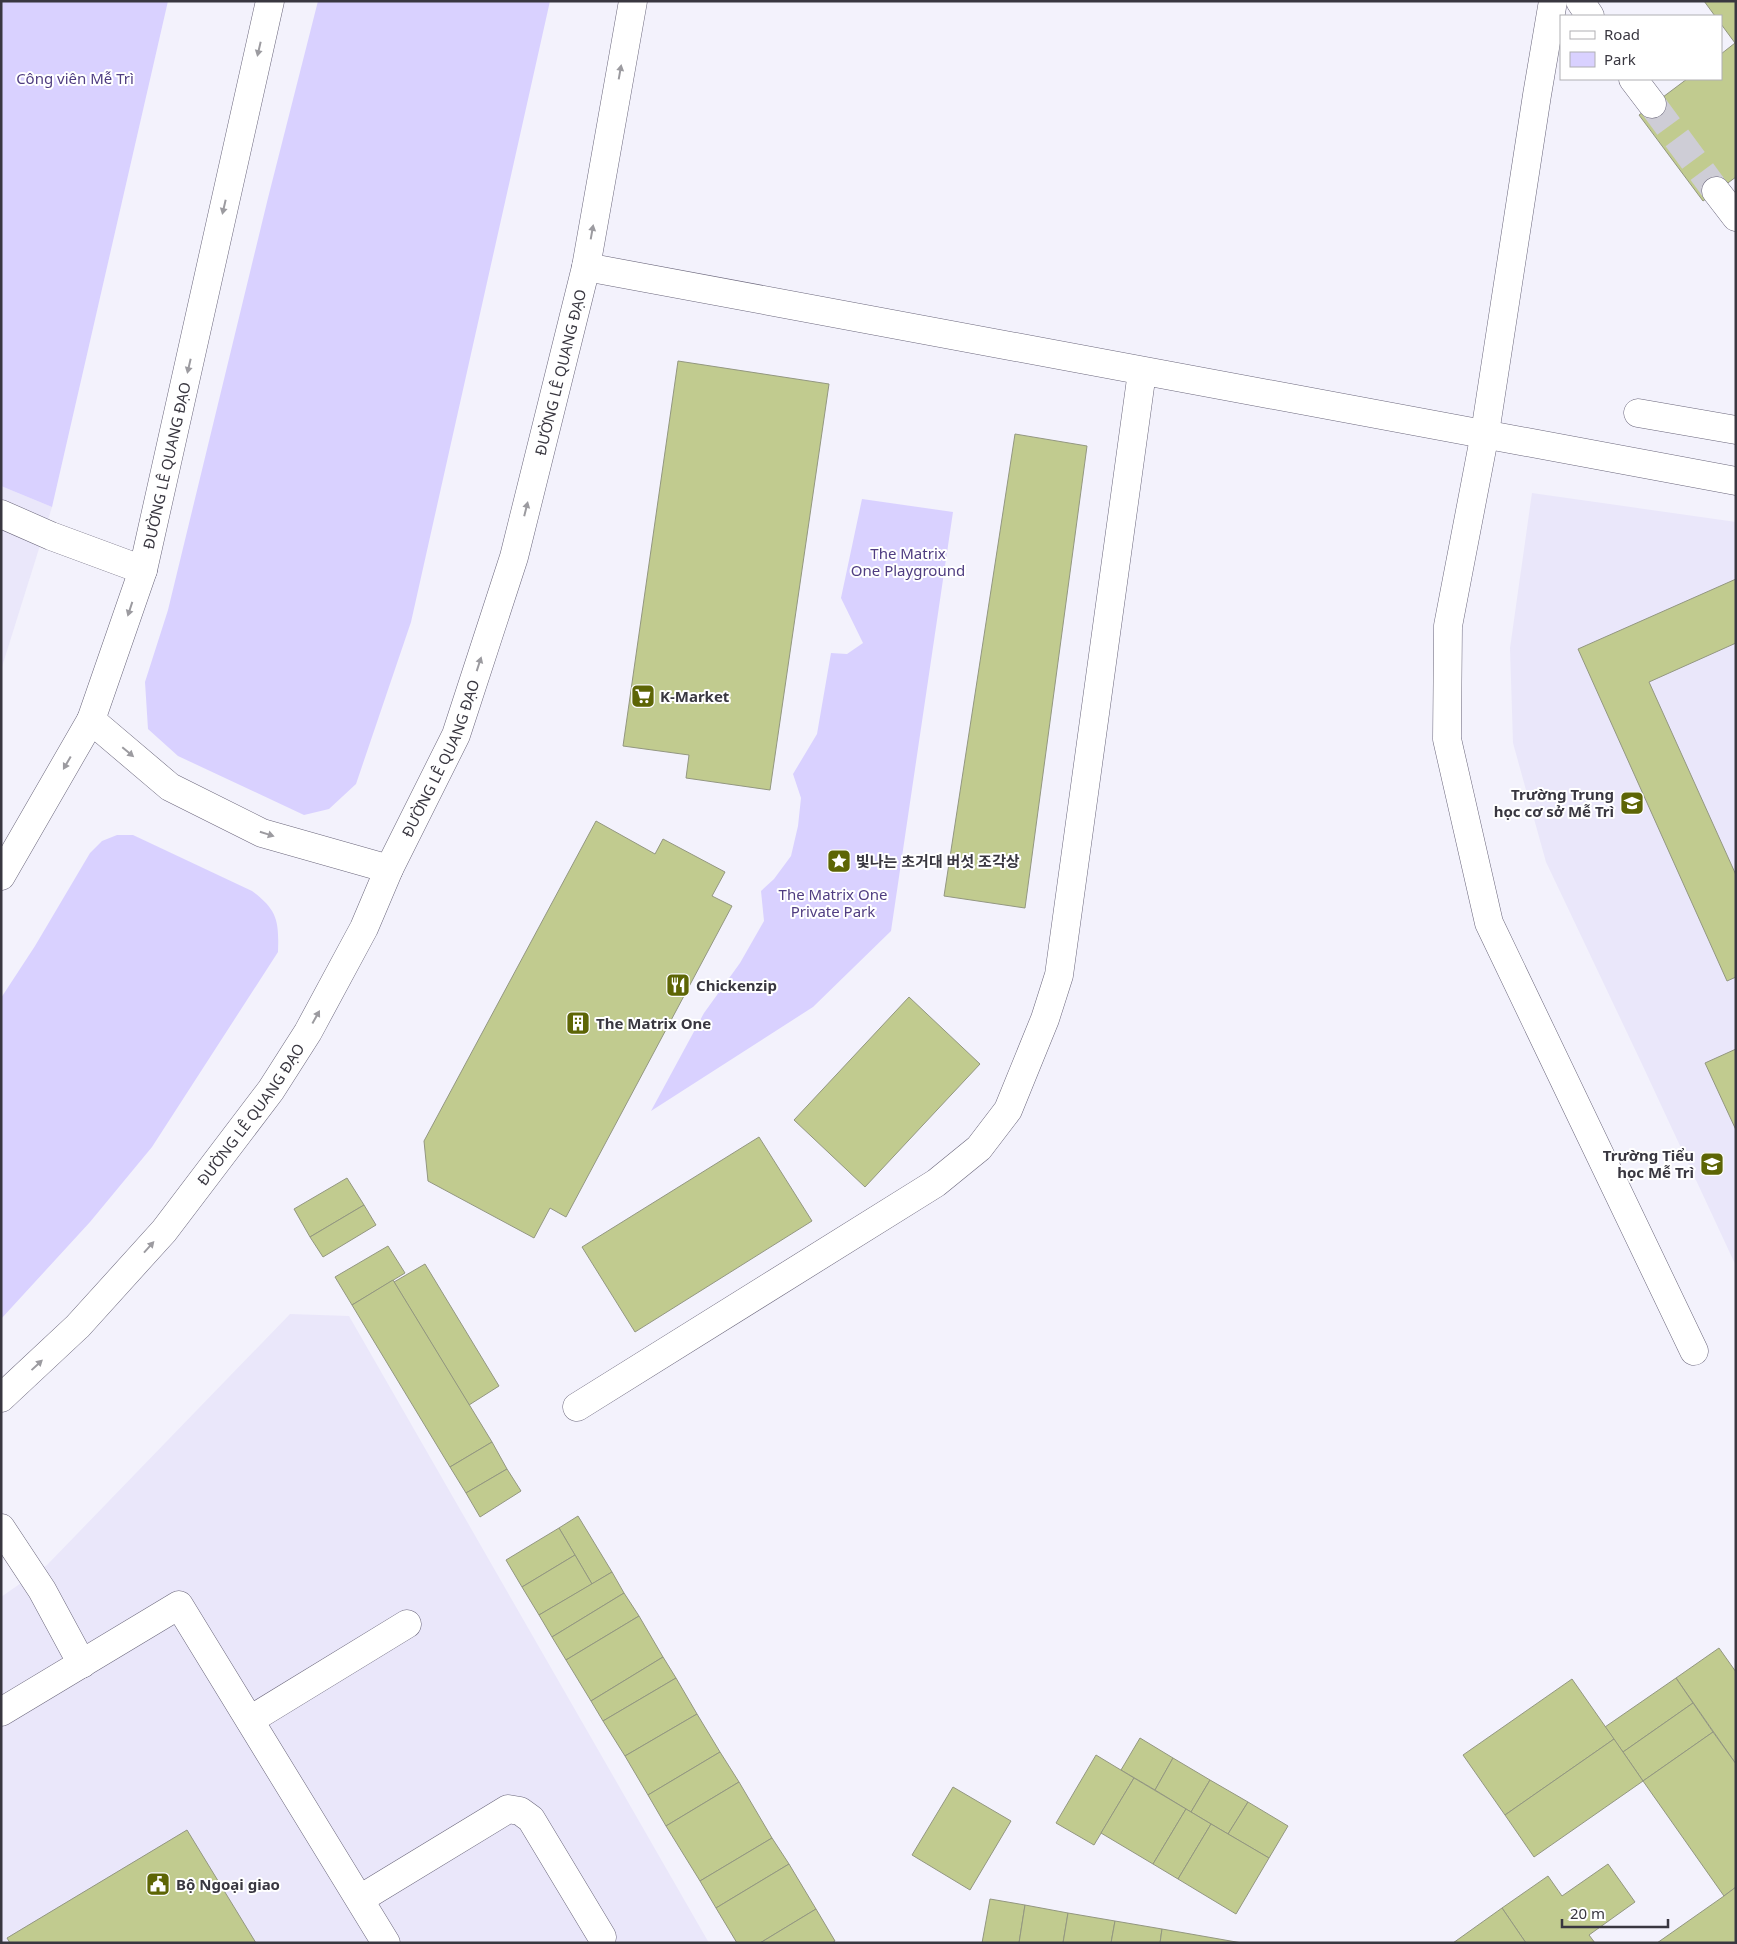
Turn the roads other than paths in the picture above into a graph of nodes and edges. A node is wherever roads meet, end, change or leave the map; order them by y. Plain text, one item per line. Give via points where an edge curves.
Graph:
1 (270, 1) edge
2 (633, 1) edge
3 (1553, 1) edge
4 (1580, 1) edge
5 (1589, 15) edge
6 (1635, 80) edge
7 (1652, 104) tunnel mouth
8 (1716, 191) tunnel mouth
9 (1736, 217) edge
10 (586, 267) junction
11 (1142, 372) junction
12 (1638, 413) dead end
13 (1736, 430) edge
14 (1484, 434) junction
15 (1736, 481) edge
16 (1, 514) edge
17 (143, 570) junction
18 (91, 720) junction
19 (389, 869) junction
20 (1, 876) edge
21 (1694, 1351) dead end
22 (1, 1398) edge
23 (577, 1407) dead end
24 (1, 1528) edge
25 (407, 1624) dead end
26 (82, 1664) junction
27 (1, 1712) edge
28 (250, 1720) junction
29 (360, 1899) junction
30 (602, 1938) dead end
31 (386, 1943) edge

1 -> 17 main road, ĐƯỜNG LÊ QUANG ĐẠO
10 -> 2 main road, ĐƯỜNG LÊ QUANG ĐẠO
3 - 14 main road
4 - 5 main road
6 - 7 main road
8 - 9 main road
10 - 11 main road
19 -> 10 main road, ĐƯỜNG LÊ QUANG ĐẠO via 456,735 514,557
11 - 14 main road
11 - 23 main road via 1059,974 1008,1110 979,1148 936,1183
12 - 13 main road
14 - 15 main road
14 - 21 main road via 1448,626 1447,739 1451,758 1489,922
16 - 17 main road
17 -> 18 main road, ĐƯỜNG LÊ QUANG ĐẠO
18 -> 19 main road via 170,787 262,833
18 -> 20 main road, ĐƯỜNG LÊ QUANG ĐẠO
22 -> 19 main road, ĐƯỜNG LÊ QUANG ĐẠO via 78,1326 164,1231 271,1090 308,1032 360,936
24 - 26 main road via 42,1590
25 - 28 main road
26 - 27 main road
26 - 28 main road via 179,1605
28 - 29 main road
29 - 30 main road via 508,1808 531,1819
29 - 31 main road

